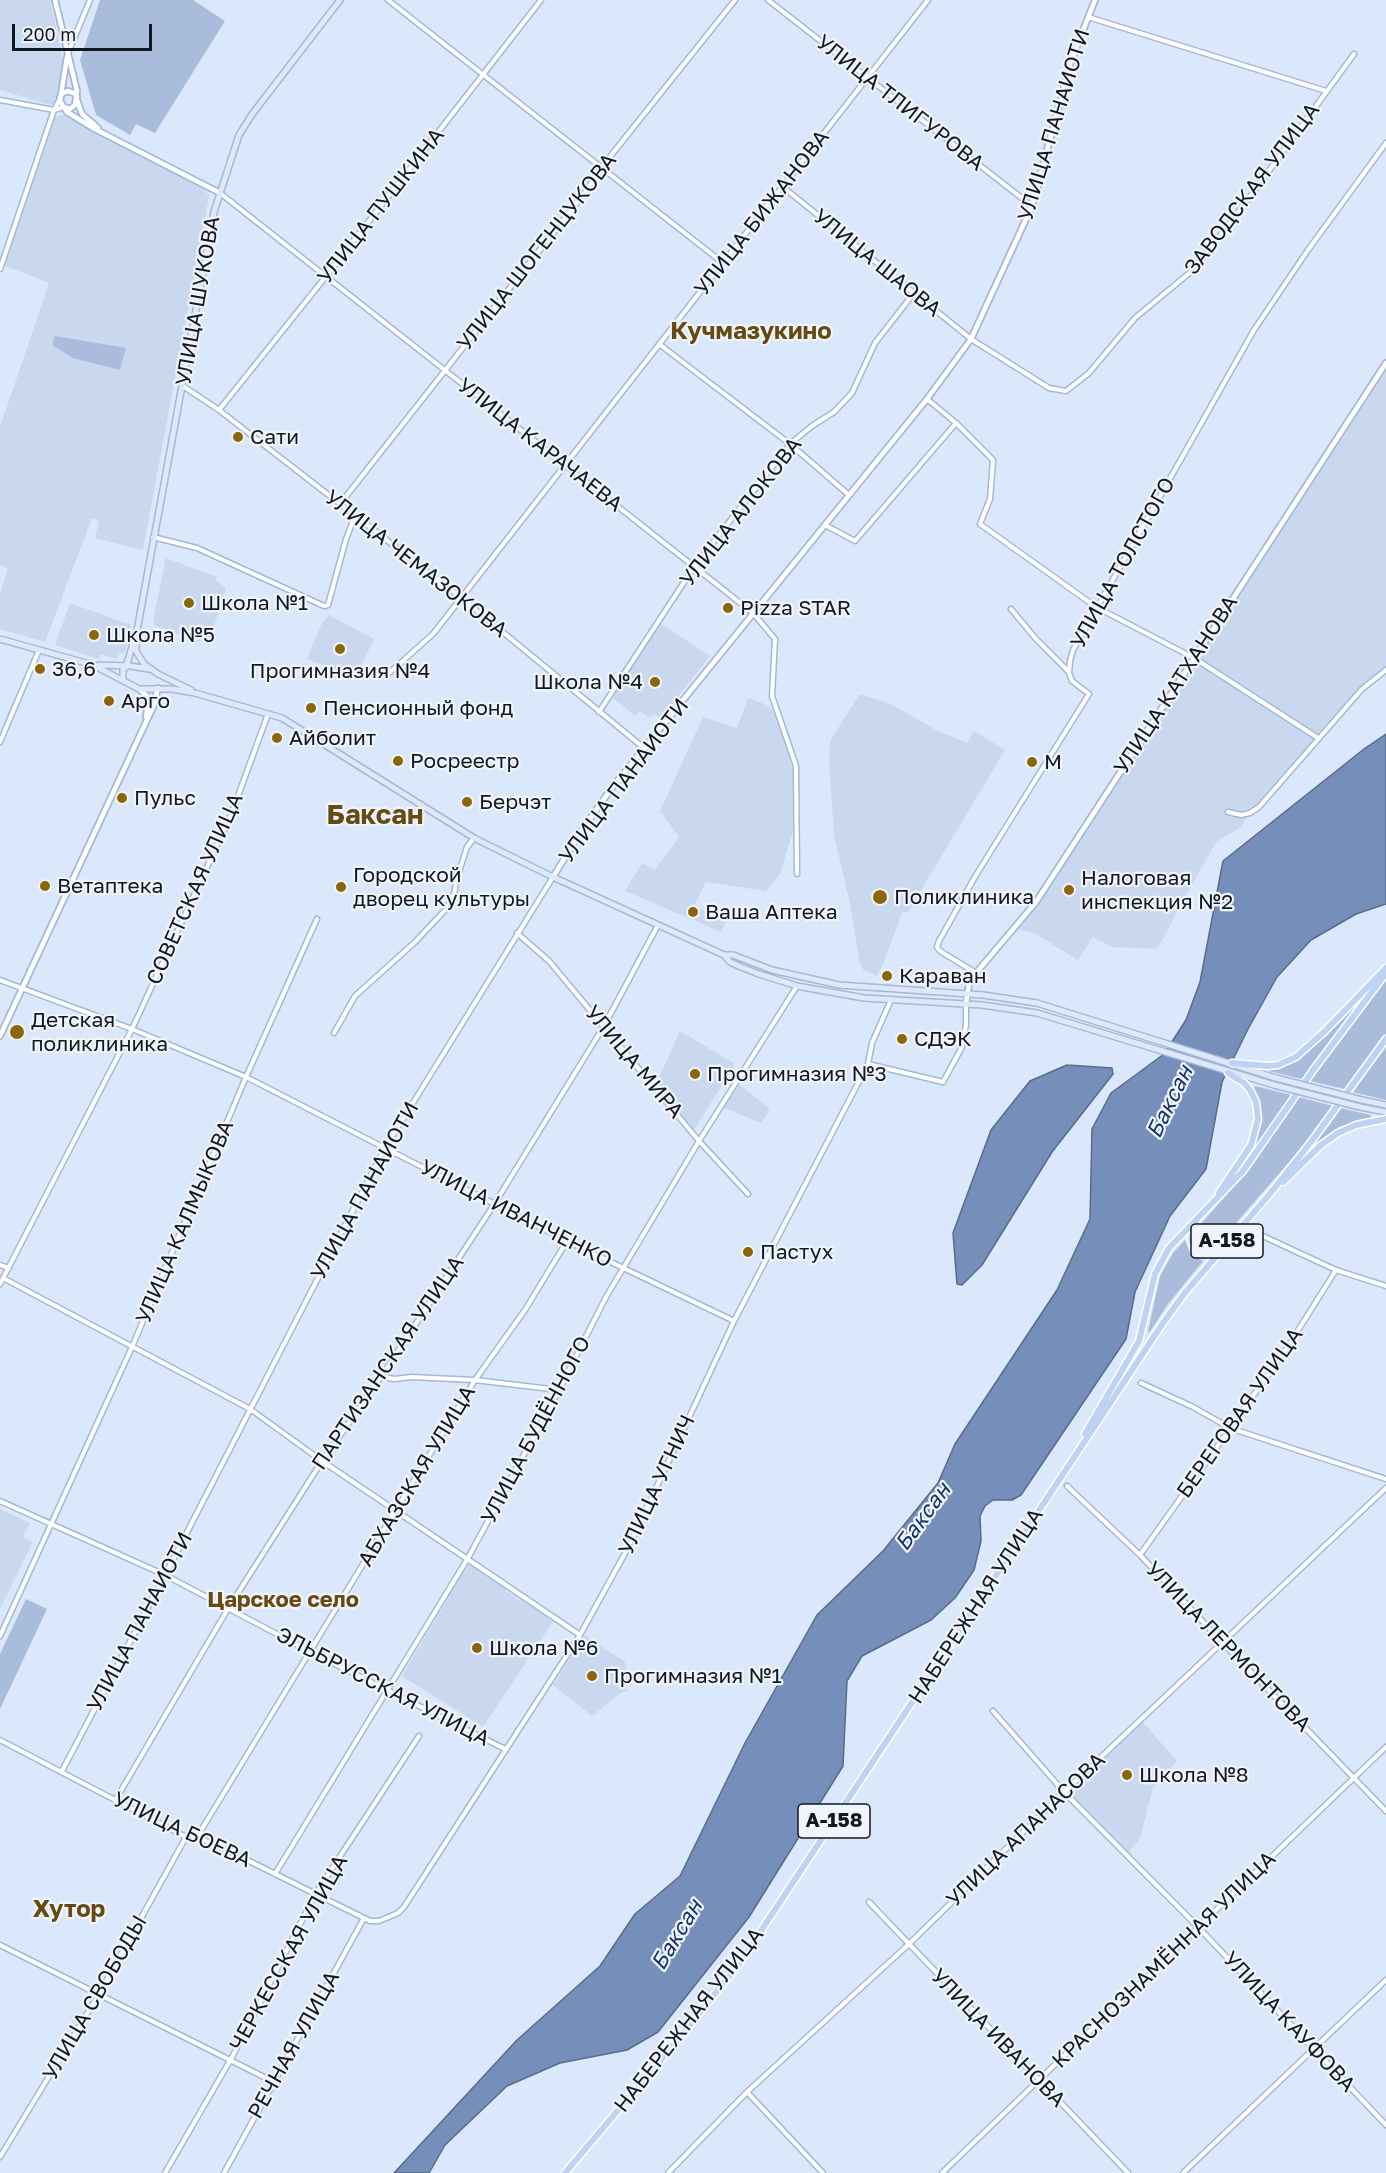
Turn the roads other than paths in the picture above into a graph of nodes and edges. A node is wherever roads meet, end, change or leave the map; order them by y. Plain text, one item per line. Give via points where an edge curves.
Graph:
1 (55, 0) edge
2 (90, 0) edge
3 (340, 0) edge
4 (388, 0) edge
5 (541, 0) edge
6 (735, 0) edge
7 (768, 0) edge
8 (928, 0) edge
9 (1095, 0) edge
10 (1088, 17) junction
11 (1354, 54) dead end
12 (67, 57) junction
13 (482, 75) junction
14 (868, 78) junction
15 (1326, 90) junction
16 (60, 98) junction
17 (77, 99) junction
18 (0, 100) edge
19 (64, 107) junction
20 (54, 110) junction
21 (98, 129) junction
22 (1386, 143) edge
23 (601, 168) junction
24 (783, 187) junction
25 (220, 193) junction
26 (1032, 206) junction
27 (723, 263) junction
28 (0, 269) edge
29 (327, 275) junction
30 (914, 294) junction
31 (971, 339) junction
32 (659, 344) junction
33 (1386, 363) edge
34 (445, 371) junction
35 (183, 386) junction
36 (927, 399) junction
37 (219, 410) junction
38 (956, 423) junction
39 (790, 444) junction
40 (563, 464) junction
41 (849, 495) junction
42 (339, 504) junction
43 (355, 516) junction
44 (825, 525) junction
45 (153, 537) junction
46 (694, 567) junction
47 (460, 597) junction
48 (1096, 607) junction
49 (1011, 609) dead end
50 (753, 613) junction
51 (136, 636) junction
52 (0, 639) edge
53 (39, 650) junction
54 (129, 655) junction
55 (1194, 658) junction
56 (93, 665) junction
57 (116, 666) junction
58 (126, 667) junction
59 (150, 669) junction
60 (1386, 670) edge
61 (1069, 673) junction
62 (158, 674) junction
63 (387, 674) dead end
64 (123, 680) junction
65 (139, 688) junction
66 (158, 688) junction
67 (172, 689) junction
68 (195, 693) junction
69 (157, 698) junction
70 (599, 712) junction
71 (268, 714) junction
72 (144, 724) junction
73 (1318, 738) junction
74 (0, 742) edge
75 (645, 748) junction
76 (1228, 812) dead end
77 (474, 838) junction
78 (797, 874) dead end
79 (553, 877) junction
80 (317, 919) dead end
81 (658, 925) junction
82 (518, 933) junction
83 (724, 955) junction
84 (1386, 968) edge
85 (976, 973) junction
86 (1386, 973) edge
87 (0, 980) edge
88 (797, 986) junction
89 (22, 988) junction
90 (967, 994) junction
91 (891, 1000) junction
92 (966, 1004) junction
93 (604, 1026) junction
94 (132, 1029) junction
95 (334, 1033) dead end
96 (0, 1036) edge
97 (1386, 1039) edge
98 (1232, 1063) junction
99 (868, 1064) junction
100 (1228, 1072) junction
101 (246, 1077) junction
102 (1386, 1105) edge
103 (1386, 1112) edge
104 (1386, 1119) edge
105 (699, 1141) junction
106 (386, 1148) junction
107 (1273, 1190) junction
108 (748, 1194) dead end
109 (495, 1203) junction
110 (1212, 1203) junction
111 (1203, 1212) junction
112 (1252, 1231) dead end
113 (567, 1241) junction
114 (1220, 1250) junction
115 (0, 1265) edge
116 (9, 1268) junction
117 (624, 1269) junction
118 (1336, 1270) junction
119 (3, 1278) junction
120 (0, 1284) edge
121 (1386, 1286) edge
122 (734, 1321) junction
123 (132, 1347) junction
124 (383, 1374) junction
125 (475, 1380) junction
126 (1141, 1383) dead end
127 (560, 1390) junction
128 (250, 1409) junction
129 (1230, 1428) junction
130 (1077, 1451) junction
131 (322, 1461) junction
132 (1386, 1479) edge
133 (1067, 1485) dead end
134 (1386, 1488) edge
135 (0, 1501) edge
136 (396, 1510) junction
137 (50, 1523) junction
138 (1140, 1555) junction
139 (468, 1558) junction
140 (165, 1575) junction
141 (229, 1607) junction
142 (580, 1635) junction
143 (0, 1636) edge
144 (1222, 1642) junction
145 (309, 1651) junction
146 (387, 1689) junction
147 (993, 1711) dead end
148 (419, 1736) dead end
149 (0, 1740) edge
150 (1386, 1747) edge
151 (505, 1749) junction
152 (62, 1771) junction
153 (1354, 1778) junction
154 (1064, 1792) junction
155 (116, 1799) junction
156 (1386, 1811) edge
157 (186, 1837) junction
158 (197, 1838) junction
159 (276, 1874) junction
160 (316, 1893) junction
161 (869, 1902) dead end
162 (364, 1918) junction
163 (1199, 1928) junction
164 (909, 1944) junction
165 (0, 1945) edge
166 (1386, 1980) edge
167 (99, 1994) junction
168 (1314, 2049) junction
169 (231, 2059) junction
170 (1038, 2081) junction
171 (274, 2082) junction
172 (747, 2092) junction
173 (1386, 2125) edge
174 (0, 2157) edge
175 (165, 2173) edge
176 (224, 2173) edge
177 (565, 2173) edge
178 (668, 2173) edge
179 (823, 2173) edge
180 (942, 2173) edge
181 (1128, 2173) edge
182 (1183, 2173) edge

1 - 12 street
2 - 12 street
3 - 25 main road, УЛИЦА ШУКОВА via 239,135
4 - 13 street
5 - 13 street, УЛИЦА ПУШКИНА
6 - 23 street, УЛИЦА ШОГЕНЦУКОВА
7 - 14 street, УЛИЦА ТЛИГУРОВА
8 - 14 street, УЛИЦА БИЖАНОВА
9 - 10 street, УЛИЦА ПАНАИОТИ
10 - 15 street
10 - 26 street, УЛИЦА ПАНАИОТИ via 1071,61
11 - 15 street, ЗАВОДСКАЯ УЛИЦА
12 - 16 street
12 - 17 street
13 - 23 street
13 - 29 street, УЛИЦА ПУШКИНА
14 - 24 street, УЛИЦА БИЖАНОВА
14 - 26 street, УЛИЦА ТЛИГУРОВА
15 - 31 street, ЗАВОДСКАЯ УЛИЦА via 1193,270 1135,318 1089,373 1066,391 1049,388
16 - 17 street via 69,91
16 - 19 street
16 - 20 street
17 - 19 street via 73,107
17 - 21 street via 82,114
18 - 20 street
19 - 20 street
19 - 21 street, УЛИЦА КАРАЧАЕВА
20 - 28 street
21 - 25 street, УЛИЦА КАРАЧАЕВА
22 - 48 street, УЛИЦА ТОЛСТОГО via 1254,330
23 - 27 street
23 - 34 street, УЛИЦА ШОГЕНЦУКОВА
24 - 27 street, УЛИЦА БИЖАНОВА
24 - 30 street, УЛИЦА ШАОВА
25 - 29 street, УЛИЦА КАРАЧАЕВА
25 - 35 main road, УЛИЦА ШУКОВА
26 - 31 street, УЛИЦА ПАНАИОТИ
27 - 32 street, УЛИЦА БИЖАНОВА
29 - 34 street, УЛИЦА КАРАЧАЕВА
29 - 37 street, УЛИЦА ПУШКИНА
30 - 31 street, УЛИЦА ШАОВА
30 - 39 street, УЛИЦА АЛОКОВА via 875,343 852,393 834,412
31 - 36 street, УЛИЦА ПАНАИОТИ
32 - 39 street
32 - 40 street, УЛИЦА БИЖАНОВА
33 - 55 street, УЛИЦА КАТХАНОВА
34 - 40 street, УЛИЦА КАРАЧАЕВА
34 - 42 street, УЛИЦА ШОГЕНЦУКОВА
35 - 37 street, УЛИЦА ЧЕМАЗОКОВА
35 - 45 main road, УЛИЦА ШУКОВА
36 - 38 street
36 - 41 street, УЛИЦА ПАНАИОТИ
37 - 42 street, УЛИЦА ЧЕМАЗОКОВА
38 - 44 street via 855,541
38 - 48 street via 993,460 990,499 980,524
39 - 41 street
39 - 46 street, УЛИЦА АЛОКОВА
40 - 46 street, УЛИЦА КАРАЧАЕВА
40 - 47 street, УЛИЦА БИЖАНОВА
41 - 44 street, УЛИЦА ПАНАИОТИ
42 - 43 street, УЛИЦА ЧЕМАЗОКОВА
43 - 45 street via 328,605 324,606 197,548
43 - 47 street, УЛИЦА ЧЕМАЗОКОВА
44 - 50 street, УЛИЦА ПАНАИОТИ
45 - 51 main road, УЛИЦА ШУКОВА
46 - 50 street, УЛИЦА КАРАЧАЕВА
46 - 70 street, УЛИЦА АЛОКОВА
47 - 63 street, УЛИЦА БИЖАНОВА via 433,634
47 - 70 street, УЛИЦА ЧЕМАЗОКОВА
48 - 55 street
48 - 61 street, УЛИЦА ТОЛСТОГО via 1073,650
49 - 61 street
50 - 75 street, УЛИЦА ПАНАИОТИ
50 - 78 street, УЛИЦА КАРАЧАЕВА via 775,639 772,696 796,766
51 - 54 main road, УЛИЦА ШУКОВА
51 - 59 main road via 138,657
52 - 53 main road
53 - 56 main road
53 - 74 street
54 - 57 main road
54 - 58 main road, УЛИЦА ШУКОВА
55 - 73 street
55 - 85 street, УЛИЦА КАТХАНОВА via 1036,902
56 - 57 main road
56 - 64 main road
57 - 58 main road
58 - 59 main road
58 - 64 main road, УЛИЦА ШУКОВА
59 - 62 main road
60 - 73 street
61 - 85 street, УЛИЦА ТОЛСТОГО via 1072,681 1089,694 976,875 937,947
62 - 66 main road
62 - 68 main road
64 - 65 main road
65 - 66 main road
65 - 72 street via 149,698
66 - 67 main road
66 - 69 street
67 - 68 main road
67 - 69 street via 164,690
68 - 71 main road
69 - 72 street
70 - 75 street, УЛИЦА ЧЕМАЗОКОВА
71 - 77 main road via 304,730
71 - 94 street, СОВЕТСКАЯ УЛИЦА via 231,815
72 - 89 street
73 - 76 street via 1259,807 1241,815
75 - 79 street, УЛИЦА ПАНАИОТИ via 588,822
77 - 79 main road
77 - 95 street via 447,908 355,996
79 - 81 main road
79 - 82 street, УЛИЦА ПАНАИОТИ
80 - 101 street, УЛИЦА КАЛМЫКОВА
81 - 83 main road
81 - 93 street, ПАРТИЗАНСКАЯ УЛИЦА
82 - 93 street, УЛИЦА МИРА via 549,961
82 - 106 street, УЛИЦА ПАНАИОТИ
83 - 88 main road via 741,967
83 - 90 main road via 839,986
84 - 98 main road via 1296,1057 1268,1066
85 - 90 street, УЛИЦА КАТХАНОВА
86 - 110 main road, А-158 via 1243,1171
87 - 89 street, УЛИЦА ИВАНЧЕНКО
88 - 91 main road
88 - 105 street, УЛИЦА БУДЁННОГО
89 - 94 street, УЛИЦА ИВАНЧЕНКО
89 - 96 street
90 - 92 street, УЛИЦА КАТХАНОВА
90 - 98 main road via 1038,1003
91 - 92 main road
91 - 99 street, УЛИЦА УГНИЧ via 872,1043
92 - 99 street via 962,1047 943,1082
92 - 100 main road via 1037,1013
93 - 105 street, УЛИЦА МИРА
93 - 109 street, ПАРТИЗАНСКАЯ УЛИЦА
94 - 101 street, УЛИЦА ИВАНЧЕНКО
94 - 116 street, СОВЕТСКАЯ УЛИЦА
97 - 107 main road, НАБЕРЕЖНАЯ УЛИЦА / А-158
98 - 102 main road, bridge
99 - 122 street, УЛИЦА УГНИЧ
100 - 103 main road, bridge
100 - 110 main road via 1253,1095 1258,1110 1257,1128 1247,1152
101 - 106 street, УЛИЦА ИВАНЧЕНКО
101 - 123 street, УЛИЦА КАЛМЫКОВА
104 - 107 main road via 1338,1133
105 - 108 street, УЛИЦА МИРА
105 - 117 street, УЛИЦА БУДЁННОГО
106 - 109 street, УЛИЦА ИВАНЧЕНКО
106 - 128 street, УЛИЦА ПАНАИОТИ
107 - 114 main road, НАБЕРЕЖНАЯ УЛИЦА / А-158
109 - 113 street, УЛИЦА ИВАНЧЕНКО
109 - 124 street, ПАРТИЗАНСКАЯ УЛИЦА
110 - 111 main road, А-158
111 - 114 main road via 1191,1233 1192,1245 1203,1254
111 - 130 main road, А-158 via 1160,1262 1139,1341
112 - 118 street
113 - 117 street, УЛИЦА ИВАНЧЕНКО
113 - 125 street, АБХАЗСКАЯ УЛИЦА via 525,1310
114 - 130 main road, НАБЕРЕЖНАЯ УЛИЦА / А-158 via 1162,1323
115 - 116 street
116 - 119 street, СОВЕТСКАЯ УЛИЦА
117 - 122 street, УЛИЦА ИВАНЧЕНКО
117 - 127 street, УЛИЦА БУДЁННОГО
118 - 121 street
118 - 129 street, БЕРЕГОВАЯ УЛИЦА
119 - 120 street, СОВЕТСКАЯ УЛИЦА
119 - 123 street
122 - 142 street, УЛИЦА УГНИЧ via 629,1546
123 - 128 street
123 - 137 street, УЛИЦА КАЛМЫКОВА
124 - 125 street via 395,1379
124 - 131 street, ПАРТИЗАНСКАЯ УЛИЦА
125 - 127 street
125 - 136 street, АБХАЗСКАЯ УЛИЦА
126 - 129 street
127 - 139 street, УЛИЦА БУДЁННОГО
128 - 131 street
128 - 140 street, УЛИЦА ПАНАИОТИ
129 - 132 street
129 - 138 street, БЕРЕГОВАЯ УЛИЦА
130 - 177 main road, НАБЕРЕЖНАЯ УЛИЦА / А-158 via 739,1964
131 - 136 street
131 - 141 street, ПАРТИЗАНСКАЯ УЛИЦА
133 - 138 street, УЛИЦА ЛЕРМОНТОВА
134 - 144 street, УЛИЦА АПАНАСОВА
135 - 137 street, ЭЛЬБРУССКАЯ УЛИЦА
136 - 139 street
136 - 145 street, АБХАЗСКАЯ УЛИЦА
137 - 140 street, ЭЛЬБРУССКАЯ УЛИЦА
137 - 143 street, УЛИЦА КАЛМЫКОВА
138 - 144 street, УЛИЦА ЛЕРМОНТОВА
139 - 142 street
139 - 146 street, УЛИЦА БУДЁННОГО
140 - 141 street, ЭЛЬБРУССКАЯ УЛИЦА
140 - 152 street, УЛИЦА ПАНАИОТИ
141 - 145 street, ЭЛЬБРУССКАЯ УЛИЦА
141 - 155 street, ПАРТИЗАНСКАЯ УЛИЦА
142 - 151 street, УЛИЦА УГНИЧ
144 - 153 street, УЛИЦА ЛЕРМОНТОВА
144 - 154 street, УЛИЦА АПАНАСОВА
145 - 146 street, ЭЛЬБРУССКАЯ УЛИЦА
145 - 158 street, АБХАЗСКАЯ УЛИЦА
146 - 151 street, ЭЛЬБРУССКАЯ УЛИЦА
146 - 159 street, УЛИЦА БУДЁННОГО
147 - 154 street, УЛИЦА КАУФОВА
148 - 160 street, ЧЕРКЕССКАЯ УЛИЦА
149 - 152 street, УЛИЦА БОЕВА
150 - 153 street, КРАСНОЗНАМЁННАЯ УЛИЦА
151 - 162 street, УЛИЦА УГНИЧ via 404,1907 379,1921
152 - 155 street, УЛИЦА БОЕВА
153 - 156 street, УЛИЦА ЛЕРМОНТОВА
153 - 163 street, КРАСНОЗНАМЁННАЯ УЛИЦА
154 - 163 street, УЛИЦА КАУФОВА
154 - 164 street, УЛИЦА АПАНАСОВА
155 - 157 street, УЛИЦА БОЕВА
157 - 158 street, УЛИЦА БОЕВА
157 - 167 street, УЛИЦА СВОБОДЫ
158 - 159 street, УЛИЦА БОЕВА
159 - 160 street, УЛИЦА БОЕВА
160 - 162 street, УЛИЦА БОЕВА
160 - 169 street, ЧЕРКЕССКАЯ УЛИЦА
161 - 164 street, УЛИЦА ИВАНОВА
162 - 171 street, РЕЧНАЯ УЛИЦА
163 - 168 street, УЛИЦА КАУФОВА
163 - 170 street, КРАСНОЗНАМЁННАЯ УЛИЦА
164 - 170 street, УЛИЦА ИВАНОВА
164 - 172 street, УЛИЦА АПАНАСОВА
165 - 167 street
166 - 168 street
167 - 169 street
167 - 174 street, УЛИЦА СВОБОДЫ
168 - 173 street, УЛИЦА КАУФОВА
168 - 182 street
169 - 171 street
169 - 175 street, ЧЕРКЕССКАЯ УЛИЦА
170 - 180 street, КРАСНОЗНАМЁННАЯ УЛИЦА
170 - 181 street, УЛИЦА ИВАНОВА
171 - 176 street, РЕЧНАЯ УЛИЦА
172 - 178 street, УЛИЦА АПАНАСОВА
172 - 179 street

